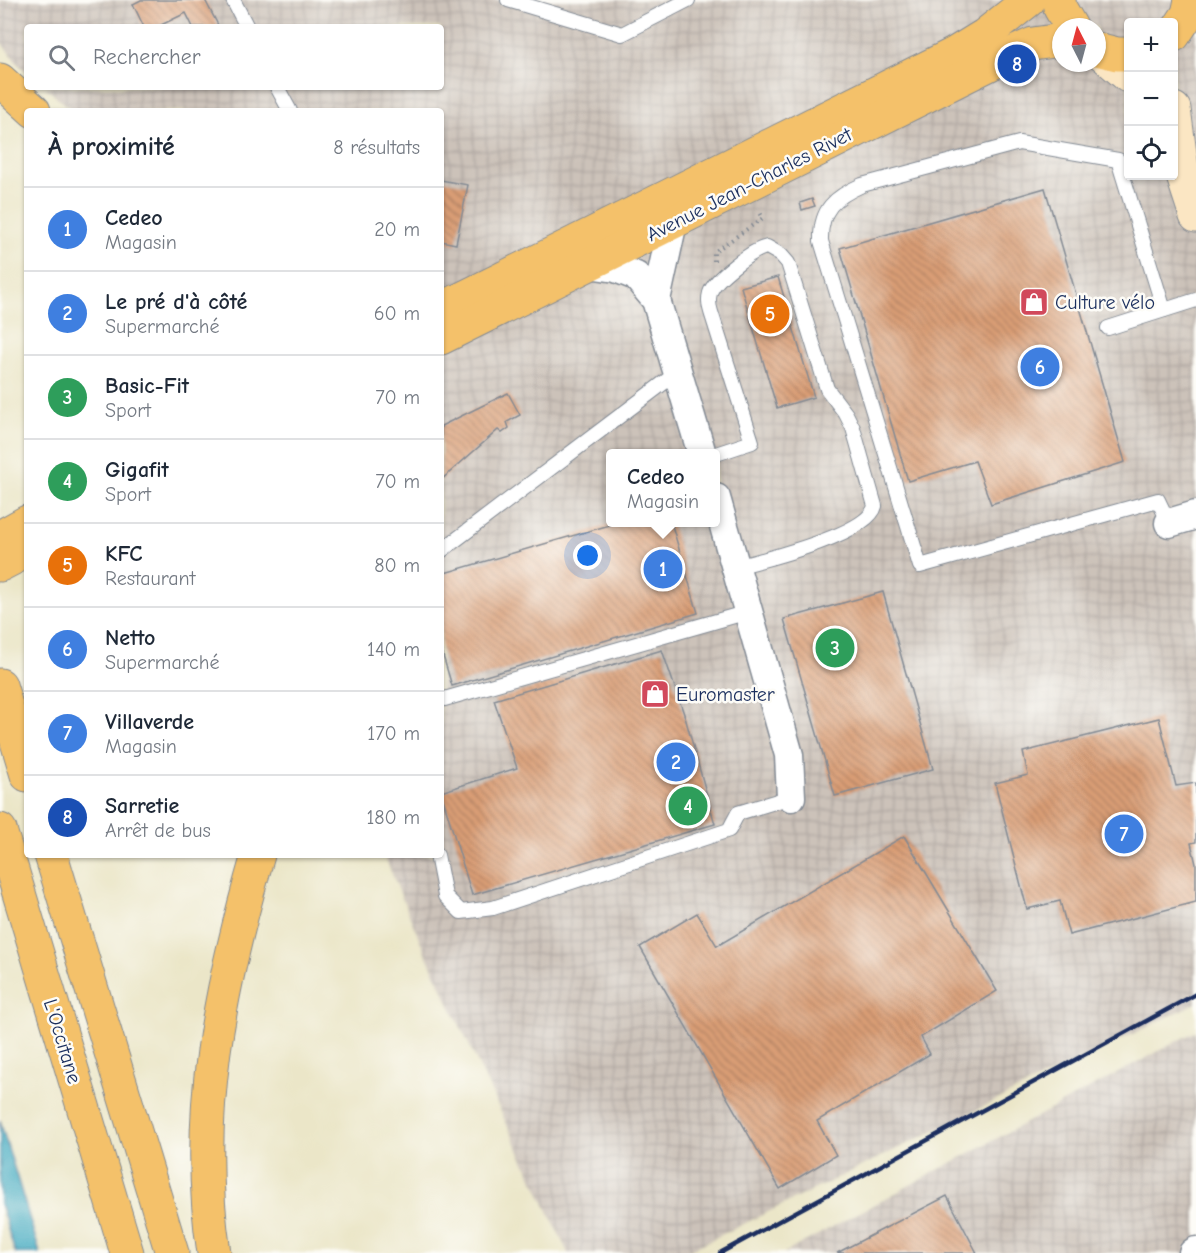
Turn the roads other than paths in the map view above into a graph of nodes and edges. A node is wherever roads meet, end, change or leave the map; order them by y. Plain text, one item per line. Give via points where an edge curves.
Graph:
1 (233, 0) edge
2 (508, 0) edge
3 (688, 0) edge
4 (1029, 0) edge
5 (1059, 0) edge
6 (1191, 0) edge
7 (1066, 18) edge
8 (245, 24) edge
9 (1178, 28) edge
10 (1052, 41) edge
11 (1106, 51) edge
12 (1124, 54) edge
13 (1106, 57) edge
14 (1124, 73) edge
15 (0, 80) edge
16 (279, 90) edge
17 (31, 108) edge
18 (288, 108) edge
19 (1178, 166) edge
20 (1196, 216) edge
21 (673, 222) junction
22 (588, 264) junction
23 (656, 300) junction
24 (1196, 300) edge
25 (444, 308) edge
26 (1164, 310) junction
27 (1108, 328) dead end
28 (444, 336) edge
29 (678, 372) junction
30 (701, 449) edge
31 (720, 453) edge
32 (720, 512) edge
33 (1196, 515) edge
34 (1169, 523) joint
35 (24, 524) edge
36 (0, 537) edge
37 (444, 548) edge
38 (24, 553) edge
39 (0, 565) edge
40 (736, 567) junction
41 (748, 612) junction
42 (0, 671) edge
43 (0, 685) edge
44 (444, 699) edge
45 (24, 718) edge
46 (24, 765) edge
47 (791, 796) joint
48 (0, 830) edge
49 (52, 858) edge
50 (257, 858) edge
51 (438, 858) edge
52 (127, 1253) edge
53 (172, 1253) edge
54 (214, 1253) edge

1 - 8 lane
2 - 3 lane via 622,34
4 - 25 main road, Avenue Jean-Charles Rivet via 954,54
5 - 7 main road
6 - 9 main road via 1188,14
10 - 21 main road, Avenue Jean-Charles Rivet via 1033,44 990,64
11 - 12 main road
13 - 14 main road
15 - 17 main road
16 - 18 lane
19 - 20 main road
21 - 22 main road, Avenue Jean-Charles Rivet
21 - 23 street
22 - 23 street via 636,276
22 - 28 main road, Avenue Jean-Charles Rivet
23 - 29 street
24 - 26 lane
26 - 27 lane
26 - 34 lane via 1118,160 1019,142 862,185 843,194 820,225 821,241 920,566 1158,500
29 - 30 street
29 - 37 lane
31 - 40 lane via 752,442 708,301 714,285 751,253 767,247 782,255 791,273 827,389 853,428 875,506 870,516 844,533
32 - 40 street
33 - 34 street
35 - 36 main road
38 - 39 main road
40 - 41 street
41 - 44 lane
41 - 47 street via 789,755
42 - 45 main road
43 - 46 main road
47 - 51 lane via 738,813 729,830 493,908 461,912 445,896
48 - 52 main road, L'Occitane
49 - 53 main road
50 - 54 main road via 223,990 210,1073 206,1158

